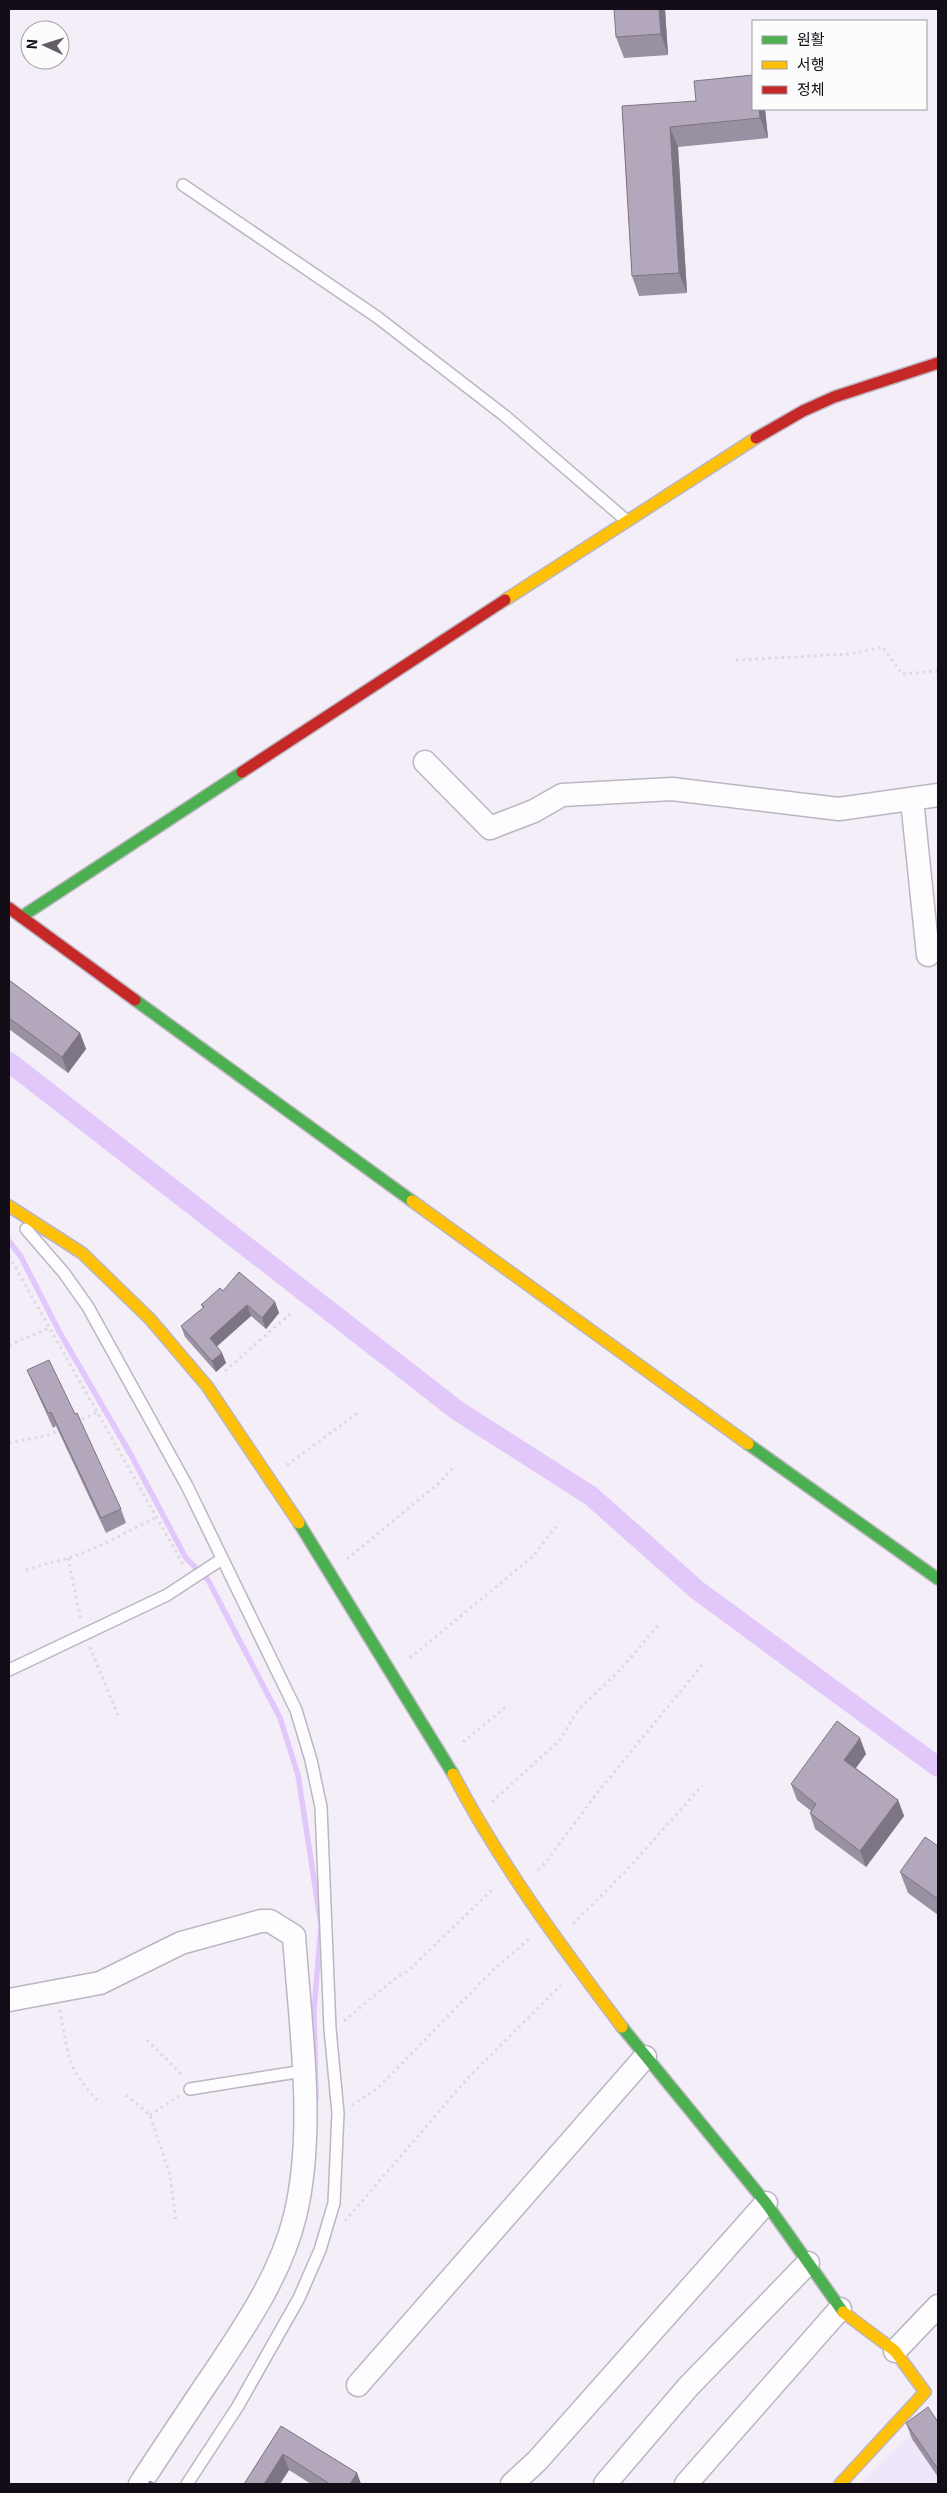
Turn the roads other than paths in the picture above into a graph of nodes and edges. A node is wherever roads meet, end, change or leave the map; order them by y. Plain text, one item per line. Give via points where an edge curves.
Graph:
1 (183, 185) dead end
2 (938, 363) edge
3 (627, 521) junction
4 (424, 762) dead end
5 (938, 795) edge
6 (912, 800) junction
7 (9, 908) edge
8 (21, 917) junction
9 (928, 955) dead end
10 (9, 1207) edge
11 (73, 1263) junction
12 (222, 1559) junction
13 (938, 1579) edge
14 (9, 1670) edge
15 (9, 2000) edge
16 (645, 2056) junction
17 (304, 2071) junction
18 (190, 2089) road end
19 (766, 2203) junction
20 (808, 2263) junction
21 (938, 2306) edge
22 (840, 2309) junction
23 (895, 2351) junction
24 (358, 2385) dead end
25 (140, 2484) edge
26 (187, 2484) edge
27 (512, 2484) edge
28 (605, 2484) edge
29 (686, 2484) edge
30 (840, 2484) edge

1 - 3 lane via 377,317 506,416
2 - 3 main road via 834,397 803,411 733,451
3 - 8 main road
4 - 6 street via 490,828 534,811 562,795 672,789 839,808
5 - 6 street
6 - 9 street
7 - 8 main road
8 - 13 main road via 634,1363
10 - 11 main road
10 - 11 lane
11 - 12 lane via 88,1307 187,1486
11 - 16 main road via 150,1319 207,1386 331,1573 511,1872 578,1969
12 - 14 lane via 167,1595
12 - 26 lane via 296,1710 316,1781 324,1852 330,2029 338,2113 334,2203 320,2250 299,2298 238,2406
15 - 17 street via 114,1978 181,1943 270,1921 294,1936
16 - 19 main road
16 - 24 street
17 - 18 lane
17 - 25 street via 303,2171 295,2216 284,2250 254,2312
19 - 20 main road
19 - 27 street via 537,2461
20 - 22 main road
20 - 28 street via 688,2386
21 - 23 street
22 - 23 main road
22 - 29 street
23 - 30 main road via 925,2392

